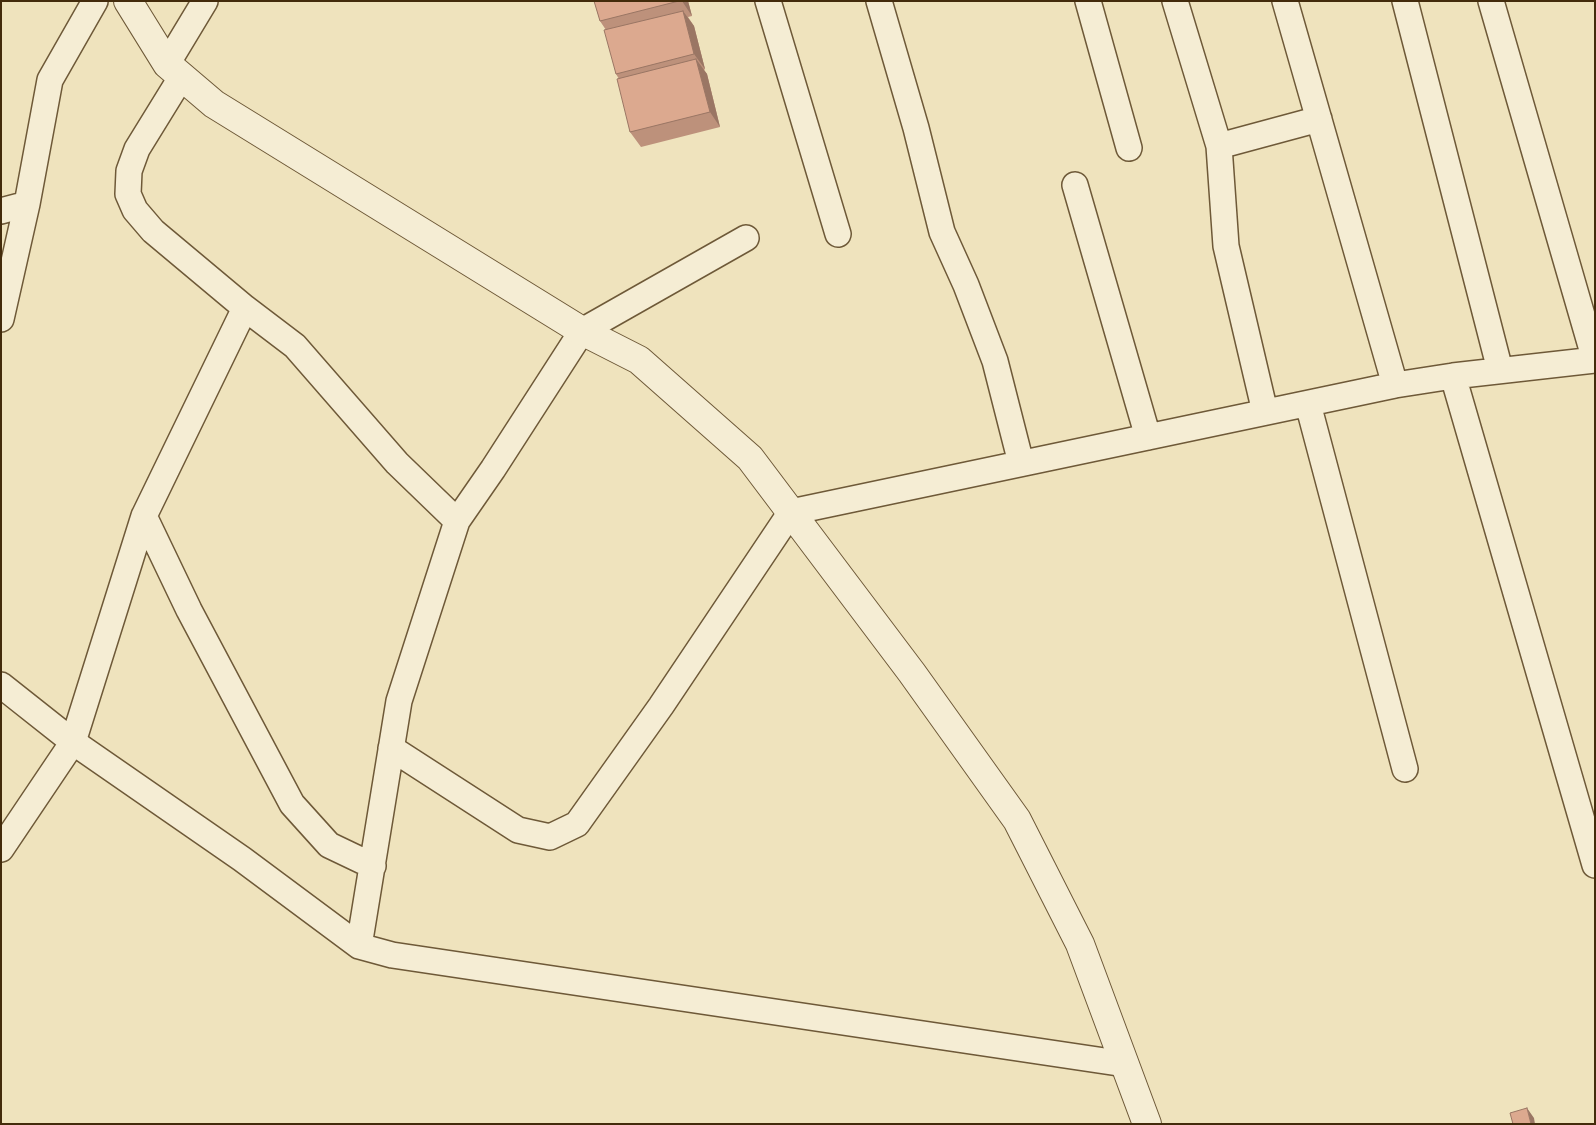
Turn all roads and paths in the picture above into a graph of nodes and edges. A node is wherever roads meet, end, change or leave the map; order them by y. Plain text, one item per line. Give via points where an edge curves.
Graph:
1 (94, 1) edge
2 (128, 1) edge
3 (205, 1) edge
4 (768, 1) edge
5 (879, 1) edge
6 (1088, 1) edge
7 (1175, 1) edge
8 (1285, 1) edge
9 (1405, 1) edge
10 (1491, 1) edge
11 (175, 70) junction
12 (1319, 119) junction
13 (1219, 146) junction
14 (1129, 148) dead end
15 (1075, 185) dead end
16 (27, 204) junction
17 (1, 211) edge
18 (838, 234) dead end
19 (746, 238) dead end
20 (245, 308) junction
21 (1, 319) edge
22 (582, 331) junction
23 (1595, 360) edge
24 (1500, 370) junction
25 (1453, 376) junction
26 (1395, 385) junction
27 (1308, 404) junction
28 (1265, 412) junction
29 (1148, 436) junction
30 (1021, 463) junction
31 (790, 512) junction
32 (144, 516) junction
33 (457, 521) junction
34 (1, 684) edge
35 (73, 742) junction
36 (391, 748) junction
37 (1405, 769) dead end
38 (1, 849) edge
39 (1595, 865) edge
40 (372, 866) junction
41 (359, 946) junction
42 (1125, 1064) junction
43 (1147, 1124) edge

1 - 16 street via 50,80
2 - 11 street
3 - 11 street
4 - 18 street
5 - 30 street via 942,232 996,361
6 - 14 street
7 - 13 street
8 - 12 street
9 - 24 street
10 - 23 street
11 - 20 street via 137,149 129,172 128,194 135,210 153,231
11 - 22 street via 214,104
12 - 13 street
12 - 26 street
13 - 28 street via 1226,246
15 - 29 street
16 - 17 street
16 - 21 street
19 - 22 street
20 - 32 street
20 - 33 street via 295,346 397,462
22 - 31 street via 639,360 750,458
22 - 33 street
23 - 24 street
24 - 25 street
25 - 26 street
25 - 39 street
26 - 27 street
27 - 28 street
27 - 37 street
28 - 29 street
29 - 30 street
30 - 31 street
31 - 36 street via 661,706 577,824 550,837 518,830
31 - 42 street via 912,673 1017,820 1080,944
32 - 35 street
32 - 40 street via 189,610 292,804 329,845
33 - 36 street via 399,701
34 - 35 street
35 - 38 street
35 - 41 street via 242,859
36 - 40 street
40 - 41 street
41 - 42 street via 392,955
42 - 43 street

